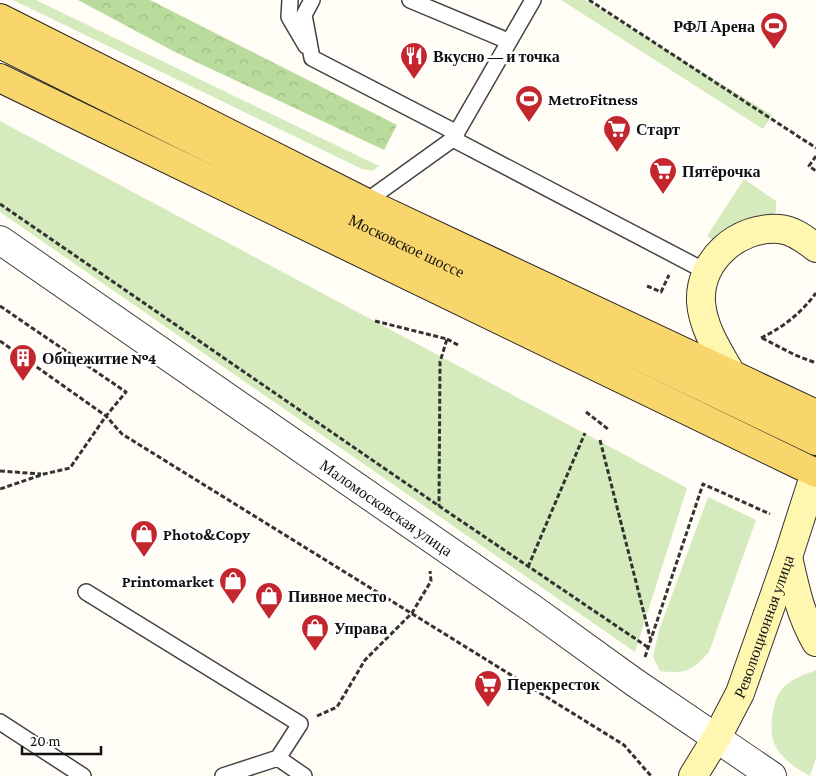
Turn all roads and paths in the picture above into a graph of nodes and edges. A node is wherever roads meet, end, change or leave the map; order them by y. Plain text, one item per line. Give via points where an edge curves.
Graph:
1 (290, 0) edge
2 (312, 0) edge
3 (410, 0) edge
4 (533, 0) edge
5 (589, 0) edge
6 (0, 18) edge
7 (508, 41) junction
8 (0, 44) edge
9 (312, 58) junction
10 (0, 78) edge
11 (455, 136) junction
12 (816, 148) edge
13 (816, 156) edge
14 (816, 171) edge
15 (0, 204) edge
16 (355, 209) junction
17 (0, 240) edge
18 (816, 248) edge
19 (707, 272) junction
20 (669, 275) dead end
21 (647, 286) dead end
22 (816, 293) edge
23 (0, 306) edge
24 (375, 321) dead end
25 (447, 339) junction
26 (0, 341) edge
27 (458, 345) dead end
28 (816, 363) edge
29 (732, 375) junction
30 (750, 408) junction
31 (586, 412) dead end
32 (816, 414) edge
33 (106, 416) junction
34 (608, 429) dead end
35 (585, 433) dead end
36 (600, 440) dead end
37 (816, 441) edge
38 (0, 471) edge
39 (816, 472) edge
40 (44, 474) junction
41 (0, 489) edge
42 (439, 506) junction
43 (770, 514) dead end
44 (425, 535) junction
45 (788, 557) junction
46 (528, 567) junction
47 (86, 592) dead end
48 (412, 613) junction
49 (651, 641) junction
50 (816, 642) edge
51 (648, 648) junction
52 (643, 662) dead end
53 (0, 722) edge
54 (300, 724) junction
55 (717, 737) junction
56 (278, 758) junction
57 (84, 776) edge
58 (222, 776) edge
59 (304, 776) edge
60 (651, 776) edge
61 (694, 776) edge
62 (772, 776) edge

1 - 9 lane via 289,16
2 - 9 lane via 304,15
3 - 7 lane
4 - 7 lane
5 - 12 path
6 - 16 main road, Московское шоссе
7 - 11 lane
8 - 16 main road, Московское шоссе
9 - 11 lane
10 - 39 main road, Московское шоссе
11 - 16 lane
11 - 19 lane
13 - 14 path via 810,166
15 - 42 path
16 - 29 main road, Московское шоссе
16 - 30 main road, Московское шоссе
17 - 44 street, Маломосковская улица
18 - 19 main road via 802,237 779,229 754,231 726,247 714,258
19 - 29 main road via 701,301 704,318 713,342
20 - 21 path via 661,292
22 - 28 path via 782,328 761,338
23 - 33 path via 126,392
24 - 25 path
25 - 27 path
25 - 42 path via 440,362
26 - 33 path
29 - 30 main road
29 - 32 main road, Московское шоссе
30 - 37 main road, Московское шоссе
31 - 34 path
33 - 40 path via 70,468
33 - 48 path via 122,434
35 - 46 path
36 - 49 path
38 - 40 path
39 - 45 main road, Революционная улица
40 - 41 path
42 - 46 path
43 - 49 path via 703,484
44 - 48 path via 431,581
44 - 55 street, Маломосковская улица
45 - 50 main road via 797,602
45 - 55 main road, Революционная улица via 740,692
46 - 51 path
47 - 54 lane
48 - 54 path via 365,660 337,707
48 - 60 path via 624,745
49 - 51 path
51 - 52 path
53 - 57 lane
54 - 56 lane
55 - 61 main road, Революционная улица
55 - 62 street, Маломосковская улица
56 - 58 lane
56 - 59 lane

